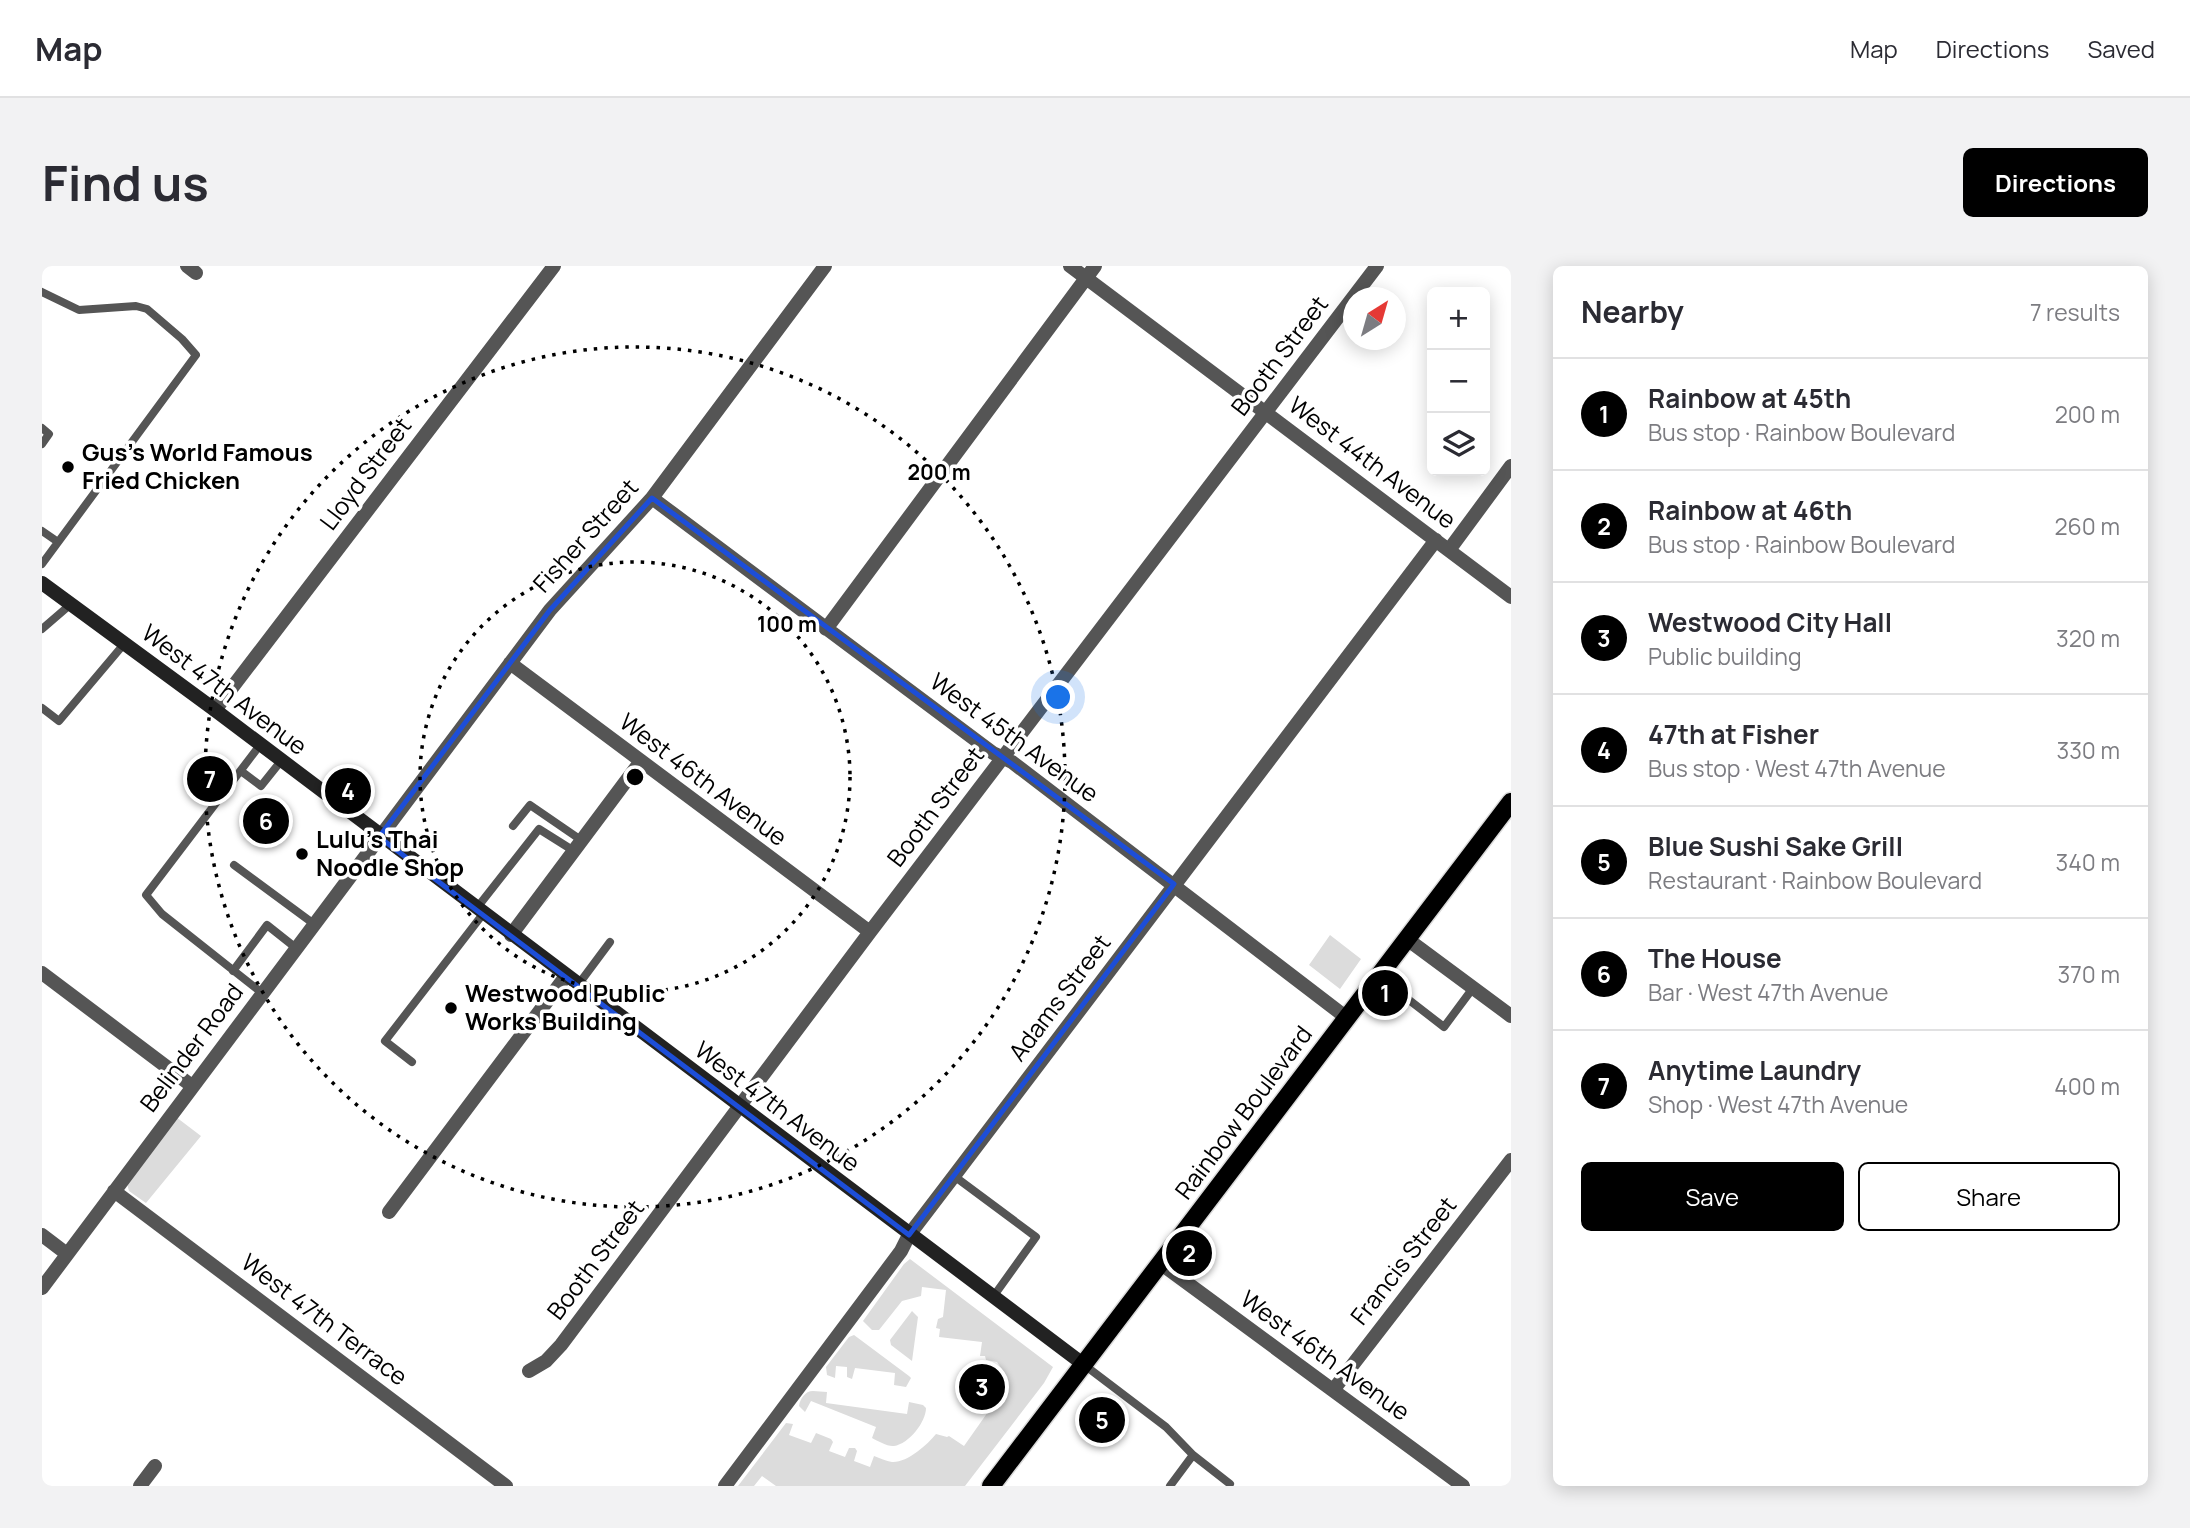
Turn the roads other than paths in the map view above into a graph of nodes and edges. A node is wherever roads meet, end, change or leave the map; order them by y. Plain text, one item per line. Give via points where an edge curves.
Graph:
1 (554, 266) edge
2 (825, 266) edge
3 (1070, 266) edge
4 (1377, 266) edge
5 (1090, 272) edge
6 (42, 292) edge
7 (1266, 411) junction
8 (42, 429) edge
9 (42, 444) edge
10 (1511, 466) edge
11 (652, 498) junction
12 (42, 531) edge
13 (1436, 540) junction
14 (58, 542) junction
15 (1449, 550) junction
16 (42, 564) edge
17 (42, 583) edge
18 (1511, 597) edge
19 (71, 604) junction
20 (42, 629) edge
21 (826, 629) junction
22 (124, 644) junction
23 (510, 663) junction
24 (42, 708) edge
25 (215, 710) junction
26 (260, 745) junction
27 (1001, 759) junction
28 (281, 761) junction
29 (641, 761) junction
30 (241, 771) junction
31 (1511, 802) edge
32 (513, 826) dead end
33 (379, 837) junction
34 (578, 846) junction
35 (234, 865) dead end
36 (1174, 884) junction
37 (479, 911) junction
38 (314, 924) junction
39 (870, 932) junction
40 (511, 935) junction
41 (1407, 939) junction
42 (610, 942) dead end
43 (296, 948) junction
44 (233, 971) junction
45 (42, 973) edge
46 (1378, 976) junction
47 (572, 980) junction
48 (1474, 988) junction
49 (262, 993) junction
50 (1511, 1016) edge
51 (1347, 1018) junction
52 (412, 1062) dead end
53 (192, 1086) junction
54 (740, 1107) junction
55 (1511, 1160) edge
56 (954, 1175) junction
57 (114, 1191) junction
58 (388, 1212) dead end
59 (42, 1235) edge
60 (909, 1235) junction
61 (67, 1254) junction
62 (1160, 1263) junction
63 (42, 1288) edge
64 (993, 1297) junction
65 (1083, 1364) junction
66 (529, 1371) dead end
67 (1334, 1389) junction
68 (1193, 1455) junction
69 (155, 1466) dead end
70 (1230, 1484) dead end
71 (140, 1486) edge
72 (506, 1486) edge
73 (725, 1486) edge
74 (991, 1486) edge
75 (1170, 1486) edge
76 (1463, 1486) edge

1 - 25 street, Lloyd Street
2 - 11 street, Fisher Street
3 - 5 street, West 44th Avenue
4 - 7 street, Booth Street
5 - 7 street, West 44th Avenue
5 - 21 street
6 - 14 lane via 79,310 147,309 195,355
7 - 13 street, West 44th Avenue
7 - 27 street, Booth Street
8 - 9 lane via 49,434
10 - 15 street
11 - 21 street, West 45th Avenue
11 - 23 street, Fisher Street via 550,610
12 - 14 lane
13 - 15 street, West 44th Avenue
13 - 36 street, Adams Street
14 - 16 lane
15 - 18 street, West 44th Avenue
17 - 19 street, West 47th Avenue
19 - 20 lane
19 - 22 street, West 47th Avenue
21 - 27 street, West 45th Avenue
22 - 24 lane via 59,721
22 - 25 street, West 47th Avenue
23 - 29 street, West 46th Avenue
23 - 33 street, Fisher Street
25 - 26 street, West 47th Avenue
26 - 28 street, West 47th Avenue
26 - 30 lane
27 - 36 street, West 45th Avenue via 1012,762
27 - 39 street, Booth Street
28 - 30 lane via 261,786
28 - 33 street, West 47th Avenue
29 - 34 street
29 - 39 street, West 46th Avenue
30 - 44 lane via 146,895 162,914
31 - 41 main road, Rainbow Boulevard
32 - 34 lane via 530,805
33 - 37 street, West 47th Avenue
33 - 38 street, Belinder Road
34 - 37 lane via 539,830
34 - 40 street
35 - 38 lane
36 - 51 street, West 45th Avenue
36 - 56 street, Adams Street
37 - 40 street, West 47th Avenue
37 - 52 lane via 385,1041
38 - 43 street, Belinder Road
39 - 54 street, Booth Street
40 - 47 street, West 47th Avenue
41 - 46 main road, Rainbow Boulevard
41 - 48 street
42 - 47 lane
43 - 44 lane via 267,926
43 - 49 street, Belinder Road
44 - 49 lane
45 - 53 street
46 - 48 lane via 1444,1027
46 - 51 main road, Rainbow Boulevard
47 - 54 street, West 47th Avenue
47 - 58 street
48 - 50 street
49 - 53 street, Belinder Road
51 - 62 main road, Rainbow Boulevard
53 - 57 street, Belinder Road
54 - 60 street, West 47th Avenue
54 - 66 street, Booth Street via 561,1345
55 - 67 street, Francis Street
56 - 60 street, Adams Street
56 - 64 lane via 1036,1237
57 - 61 street, Belinder Road
57 - 72 street, West 47th Terrace
59 - 61 street
60 - 64 street, West 47th Avenue
60 - 73 street, Adams Street
61 - 63 street, Belinder Road
62 - 65 main road, Rainbow Boulevard
62 - 67 street, West 46th Avenue
64 - 65 street, West 47th Avenue
65 - 68 lane via 1166,1427
65 - 74 main road, Rainbow Boulevard
67 - 76 street, West 46th Avenue
68 - 70 lane
68 - 75 lane
69 - 71 street

